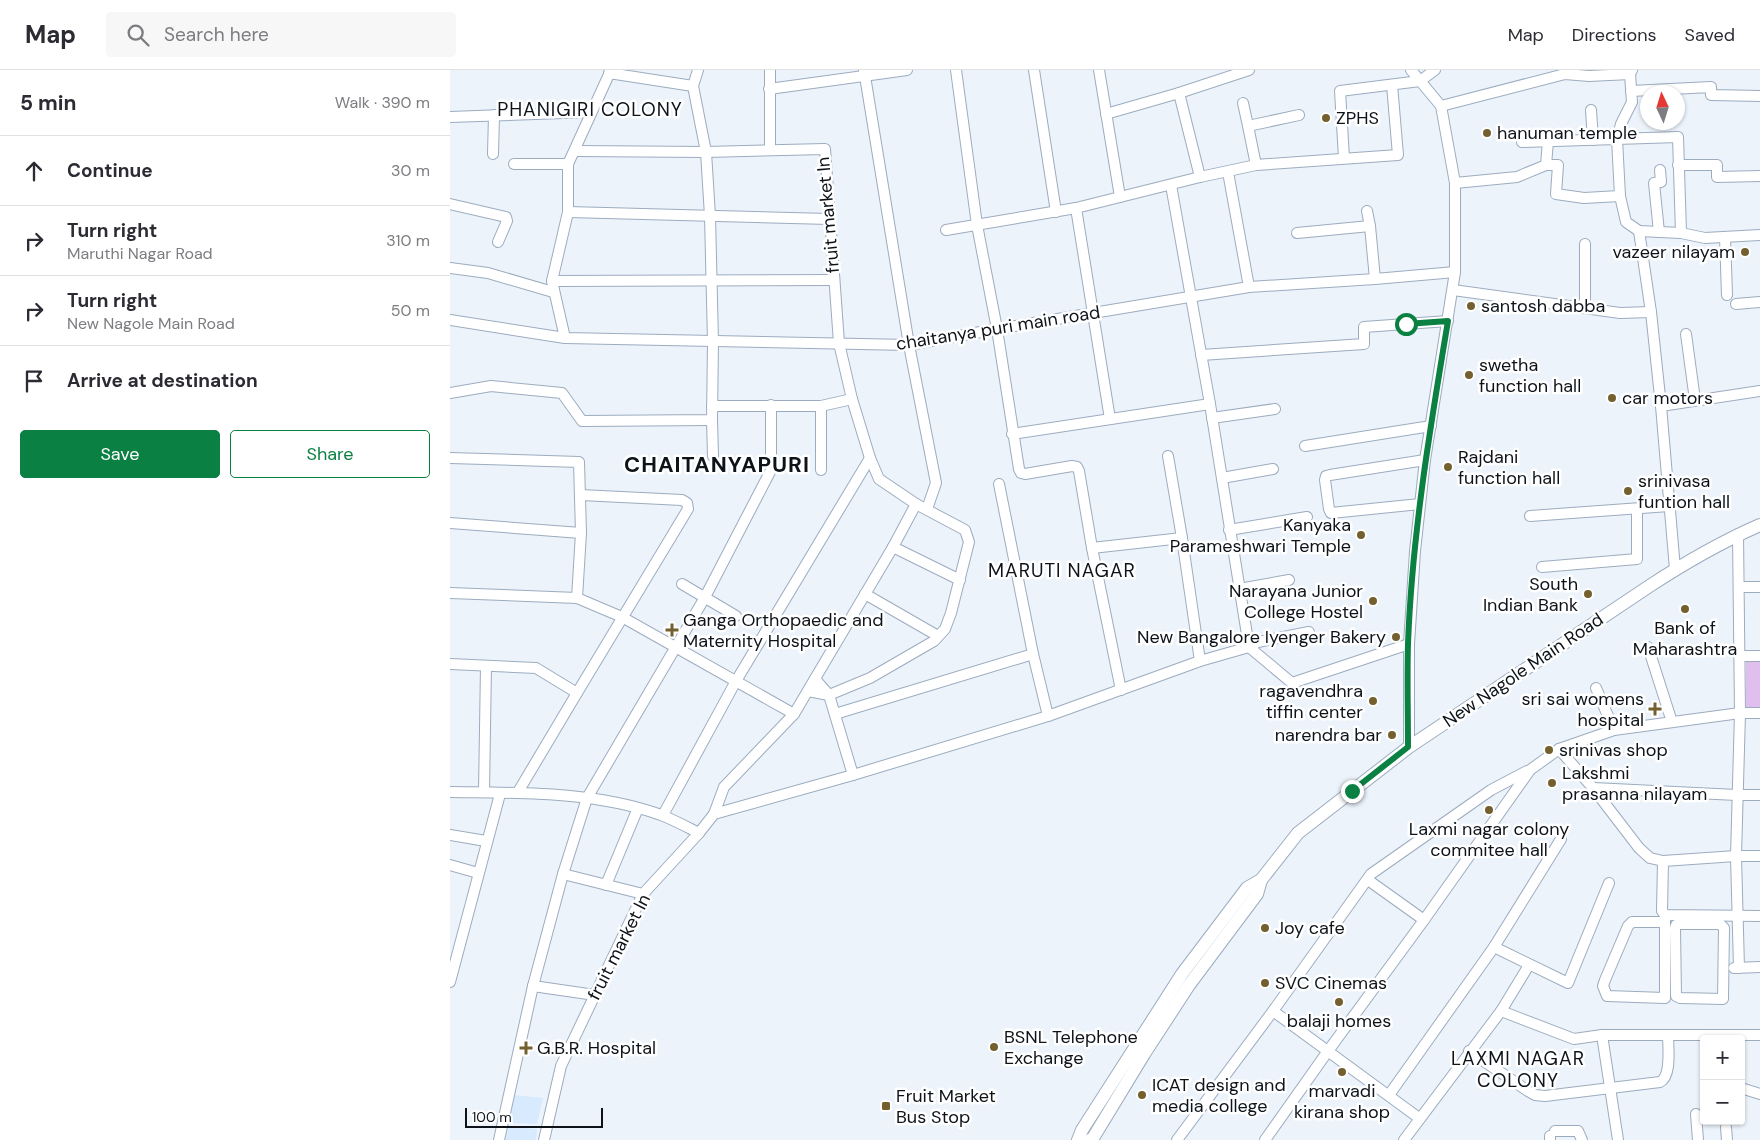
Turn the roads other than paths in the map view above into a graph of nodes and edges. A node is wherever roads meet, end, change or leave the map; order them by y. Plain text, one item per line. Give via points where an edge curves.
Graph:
1 (698, 70) edge
2 (770, 70) edge
3 (906, 70) edge
4 (956, 70) edge
5 (1034, 70) edge
6 (1099, 70) edge
7 (1249, 70) edge
8 (1410, 70) edge
9 (1435, 70) edge
10 (610, 71) edge
11 (1564, 72) edge
12 (1631, 72) edge
13 (865, 73) edge
14 (1420, 81) junction
15 (1392, 85) junction
16 (693, 86) junction
17 (769, 89) junction
18 (1631, 91) junction
19 (1179, 93) junction
20 (1760, 96) edge
21 (1243, 103) dead end
22 (1441, 106) junction
23 (1591, 110) dead end
24 (591, 112) junction
25 (1106, 114) junction
26 (1299, 114) dead end
27 (494, 115) junction
28 (450, 117) edge
29 (1248, 126) junction
30 (1617, 139) junction
31 (1593, 140) junction
32 (1548, 141) junction
33 (1522, 142) dead end
34 (770, 149) junction
35 (574, 151) junction
36 (706, 152) junction
37 (493, 154) dead end
38 (1344, 158) junction
39 (514, 164) dead end
40 (568, 164) junction
41 (1256, 165) junction
42 (1546, 165) junction
43 (1678, 165) junction
44 (1660, 170) dead end
45 (1228, 172) junction
46 (1760, 176) edge
47 (1200, 177) junction
48 (1455, 183) junction
49 (1172, 185) junction
50 (1620, 196) junction
51 (1120, 197) junction
52 (450, 204) edge
53 (1076, 208) junction
54 (1367, 210) dead end
55 (568, 212) junction
56 (1056, 212) junction
57 (710, 216) junction
58 (830, 219) junction
59 (977, 224) junction
60 (1370, 226) junction
61 (946, 230) dead end
62 (1639, 231) junction
63 (1659, 232) junction
64 (1297, 233) dead end
65 (1681, 233) junction
66 (1760, 235) edge
67 (1725, 237) junction
68 (498, 242) dead end
69 (1585, 244) dead end
70 (450, 268) edge
71 (1455, 272) junction
72 (1375, 279) junction
73 (712, 280) junction
74 (834, 280) junction
75 (552, 281) junction
76 (1249, 287) junction
77 (1453, 290) junction
78 (553, 292) junction
79 (1727, 295) dead end
80 (1191, 297) junction
81 (1760, 302) edge
82 (1736, 304) dead end
83 (1585, 308) junction
84 (1651, 312) junction
85 (1093, 314) junction
86 (450, 320) edge
87 (1448, 321) junction
88 (997, 329) junction
89 (1686, 334) dead end
90 (565, 338) junction
91 (713, 342) junction
92 (839, 343) junction
93 (909, 345) junction
94 (1202, 355) junction
95 (1760, 391) edge
96 (450, 393) edge
97 (852, 399) junction
98 (1695, 400) junction
99 (1210, 404) junction
100 (771, 405) junction
101 (712, 406) junction
102 (821, 406) junction
103 (1661, 406) junction
104 (1275, 409) dead end
105 (1212, 418) junction
106 (1110, 419) junction
107 (712, 420) junction
108 (1431, 426) junction
109 (1012, 434) junction
110 (1305, 446) dead end
111 (713, 456) dead end
112 (1168, 456) dead end
113 (450, 458) edge
114 (870, 458) junction
115 (1425, 460) junction
116 (1274, 469) dead end
117 (821, 470) dead end
118 (1222, 478) junction
119 (999, 484) dead end
120 (581, 495) junction
121 (916, 504) junction
122 (1420, 504) junction
123 (1670, 506) junction
124 (927, 509) junction
125 (1637, 509) junction
126 (1530, 516) dead end
127 (1307, 517) dead end
128 (450, 523) edge
129 (1760, 525) edge
130 (1229, 530) junction
131 (581, 533) junction
132 (1738, 534) junction
133 (1182, 538) junction
134 (893, 546) junction
135 (1092, 548) junction
136 (1542, 568) dead end
137 (1675, 569) junction
138 (960, 580) junction
139 (1289, 580) dead end
140 (682, 584) dead end
141 (1739, 587) junction
142 (1760, 587) edge
143 (1239, 589) junction
144 (450, 593) edge
145 (865, 594) junction
146 (577, 598) junction
147 (704, 599) junction
148 (736, 616) dead end
149 (622, 617) junction
150 (1309, 632) dead end
151 (938, 636) junction
152 (1408, 644) junction
153 (677, 647) junction
154 (1249, 647) junction
155 (1648, 647) dead end
156 (1033, 654) junction
157 (1739, 656) junction
158 (1760, 656) edge
159 (1200, 661) junction
160 (450, 664) edge
161 (486, 666) junction
162 (815, 679) junction
163 (736, 681) junction
164 (1596, 688) dead end
165 (1122, 690) junction
166 (808, 691) junction
167 (577, 693) junction
168 (829, 695) junction
169 (1740, 713) junction
170 (1760, 713) edge
171 (794, 714) junction
172 (835, 714) junction
173 (1048, 716) junction
174 (1672, 722) junction
175 (1614, 730) junction
176 (1408, 747) junction
177 (1559, 749) junction
178 (1530, 770) junction
179 (852, 776) junction
180 (1593, 788) junction
181 (450, 792) edge
182 (484, 792) junction
183 (518, 792) junction
184 (500, 794) junction
185 (1736, 795) junction
186 (1760, 795) edge
187 (587, 798) junction
188 (638, 808) junction
189 (714, 814) junction
190 (663, 816) junction
191 (699, 833) junction
192 (450, 835) edge
193 (1561, 839) dead end
194 (486, 841) junction
195 (1736, 856) junction
196 (1760, 856) edge
197 (1663, 861) junction
198 (450, 865) edge
199 (478, 872) junction
200 (563, 874) junction
201 (1261, 880) junction
202 (1368, 880) junction
203 (1609, 883) dead end
204 (606, 885) junction
205 (643, 894) junction
206 (1737, 916) junction
207 (1760, 916) edge
208 (1665, 919) junction
209 (1424, 920) junction
210 (1724, 932) junction
211 (1738, 932) junction
212 (1494, 947) junction
213 (1529, 965) junction
214 (1760, 967) edge
215 (1724, 968) junction
216 (1738, 968) junction
217 (450, 982) edge
218 (533, 986) junction
219 (595, 995) junction
220 (1274, 1011) junction
221 (1501, 1011) junction
222 (1602, 1035) junction
223 (1668, 1035) junction
224 (1760, 1035) edge
225 (1700, 1036) edge
226 (1745, 1036) edge
227 (1328, 1051) junction
228 (1469, 1051) junction
229 (1610, 1089) junction
230 (1745, 1089) edge
231 (1760, 1094) edge
232 (1388, 1096) junction
233 (1696, 1114) dead end
234 (1419, 1118) junction
235 (1726, 1127) dead end
236 (1552, 1136) edge
237 (499, 1140) edge
238 (544, 1140) edge
239 (1078, 1140) edge
240 (1090, 1140) edge
241 (1177, 1140) edge
242 (1265, 1140) edge
243 (1404, 1140) edge
244 (1582, 1140) edge
245 (1618, 1140) edge
246 (1698, 1140) edge
247 (1727, 1140) edge

1 - 16 street
2 - 17 street
3 - 13 street
4 - 59 street
5 - 56 street
6 - 25 street
7 - 19 street
8 - 14 street
9 - 14 street
10 - 16 street
10 - 24 street
11 - 12 street via 1589,76
11 - 22 street
12 - 18 street
13 - 17 street
13 - 93 street
14 - 15 street
14 - 22 street
15 - 38 street via 1340,91
15 - 38 street via 1398,155
16 - 36 street
17 - 34 street
18 - 20 street via 1711,87 1711,95
18 - 30 street via 1632,102
19 - 25 street
19 - 47 street
21 - 29 street
22 - 48 street
23 - 31 street
24 - 27 street
24 - 35 street
25 - 51 street
26 - 29 street
27 - 28 street
27 - 37 street
29 - 41 street
30 - 31 street
30 - 43 street via 1678,136
30 - 50 street
31 - 32 street
32 - 33 street
32 - 42 street
34 - 36 street, fruit market ln
34 - 58 street, fruit market ln via 825,149
35 - 36 street, fruit market ln
35 - 40 street
36 - 57 street
38 - 41 street
39 - 40 street
40 - 55 street
41 - 45 street
42 - 48 street via 1516,177
42 - 50 street via 1558,165 1556,194 1584,198
43 - 46 street via 1717,166 1717,177
43 - 65 street
44 - 63 street via 1661,182 1654,183
45 - 47 street
45 - 76 street
47 - 49 street
48 - 71 street
49 - 51 street
49 - 80 street
50 - 62 street via 1626,222
51 - 53 street
52 - 68 street via 506,217
53 - 56 street
53 - 85 street
54 - 60 street
55 - 57 street
55 - 75 street
56 - 59 street
57 - 58 street
57 - 73 street
58 - 74 street, fruit market ln
59 - 61 street
59 - 88 street
60 - 64 street
60 - 72 street
62 - 63 street
62 - 84 street
63 - 65 street
65 - 67 street via 1705,238
66 - 67 street
67 - 79 street
69 - 83 street
70 - 78 street via 488,273
71 - 72 street, chaitanya puri main road
71 - 77 street
72 - 76 street, chaitanya puri main road
73 - 74 street
73 - 75 street
73 - 91 street
74 - 92 street, fruit market ln
75 - 78 street
76 - 80 street, chaitanya puri main road
77 - 83 street
77 - 87 street
78 - 90 street
80 - 85 street, chaitanya puri main road
80 - 94 street
81 - 82 street
83 - 84 street via 1620,313
84 - 103 street
85 - 88 street, chaitanya puri main road
85 - 106 street
86 - 90 street, chaitanya puri main road
87 - 94 street via 1364,327 1364,344
87 - 108 street
88 - 93 street, chaitanya puri main road
88 - 109 street
89 - 98 street
90 - 91 street, chaitanya puri main road
91 - 92 street, chaitanya puri main road
91 - 101 street
92 - 93 street, chaitanya puri main road
92 - 97 street, fruit market ln
93 - 124 street via 936,483
94 - 99 street
95 - 98 street
96 - 107 street via 492,386 562,393 582,421
97 - 102 street
97 - 114 street, fruit market ln
98 - 103 street
99 - 105 street
99 - 106 street
100 - 101 street
100 - 102 street
100 - 147 street via 771,470
101 - 107 street
102 - 117 street
103 - 123 street
104 - 105 street
105 - 118 street
106 - 109 street
107 - 111 street
108 - 110 street
108 - 115 street
109 - 135 street via 1020,473 1077,467
112 - 133 street
113 - 120 street via 580,462
114 - 121 street, fruit market ln via 879,479
114 - 163 street
115 - 122 street
115 - 122 street via 1330,475 1325,480 1332,513
116 - 118 street
118 - 130 street
119 - 156 street
120 - 131 street
120 - 149 street via 682,500 687,503 688,509
121 - 124 street, fruit market ln
121 - 134 street, fruit market ln
122 - 152 street
123 - 125 street
123 - 137 street
124 - 138 street, fruit market ln via 965,530 968,542
125 - 126 street
125 - 136 street via 1637,559
127 - 130 street
128 - 131 street
129 - 132 street, New Nagole Main Road
130 - 143 street
131 - 146 street
132 - 137 street, New Nagole Main Road
132 - 141 street
133 - 135 street
133 - 159 street
134 - 138 street
134 - 145 street, fruit market ln
135 - 165 street
137 - 176 street, New Nagole Main Road
138 - 151 street, fruit market ln via 952,613
139 - 143 street
140 - 147 street
141 - 142 street
141 - 157 street
143 - 154 street
144 - 146 street
145 - 151 street
145 - 162 street, fruit market ln
146 - 149 street
147 - 148 street
147 - 153 street
149 - 153 street
149 - 167 street
150 - 154 street via 1258,642
151 - 168 street, fruit market ln via 870,678
152 - 154 street via 1292,683
152 - 176 street
153 - 163 street
153 - 187 street
154 - 159 street
155 - 174 street
156 - 172 street
156 - 173 street
157 - 158 street
157 - 169 street
159 - 165 street
160 - 161 street
161 - 167 street via 536,668
161 - 182 street
162 - 166 street, fruit market ln
162 - 168 street
163 - 171 street
163 - 190 street
164 - 175 street
165 - 173 street
166 - 168 street
166 - 171 street, fruit market ln
167 - 183 street
168 - 172 street
169 - 170 street
169 - 174 street
169 - 185 street
171 - 189 street, fruit market ln via 724,787
172 - 179 street
173 - 179 street
174 - 175 street
175 - 177 street
176 - 201 street, New Nagole Main Road via 1298,833
177 - 178 street
177 - 180 street
178 - 202 street via 1491,790 1371,874
178 - 209 street
179 - 189 street
180 - 185 street
180 - 197 street via 1639,848 1650,858
181 - 182 street
182 - 184 street
183 - 184 street
183 - 187 street
184 - 194 street
185 - 186 street
185 - 195 street
187 - 188 street
187 - 200 street
188 - 190 street
188 - 204 street
189 - 191 street, fruit market ln
190 - 191 street
191 - 205 street, fruit market ln
192 - 194 street
193 - 212 street
194 - 199 street
195 - 196 street
195 - 197 street
195 - 206 street
197 - 208 street via 1662,911
198 - 199 street
199 - 217 street
200 - 204 street
200 - 218 street
201 - 239 street via 1247,888 1182,974
201 - 240 street via 1257,894 1189,984
202 - 209 street
202 - 220 street
203 - 213 street via 1568,984
204 - 205 street
205 - 219 street, fruit market ln
206 - 207 street
206 - 208 street
206 - 211 street
208 - 208 street via 1665,998 1607,996 1605,980 1628,926 1632,922
209 - 227 street
210 - 211 street
210 - 215 street
210 - 215 street via 1720,924 1676,925 1676,996 1723,999
211 - 216 street
212 - 213 street
212 - 232 street
213 - 221 street
214 - 216 street
215 - 216 street
218 - 219 street
218 - 237 street
219 - 238 street, fruit market ln via 561,1066
220 - 227 street
220 - 241 street
221 - 222 street via 1574,1039
221 - 228 street
222 - 223 street
222 - 229 street
223 - 225 street
223 - 229 street via 1664,1080
224 - 226 street
227 - 232 street
227 - 242 street
228 - 229 street via 1536,1095
228 - 234 street
229 - 245 street
230 - 231 street
232 - 234 street
233 - 246 street
234 - 243 street
235 - 247 street
236 - 244 street via 1574,1130

